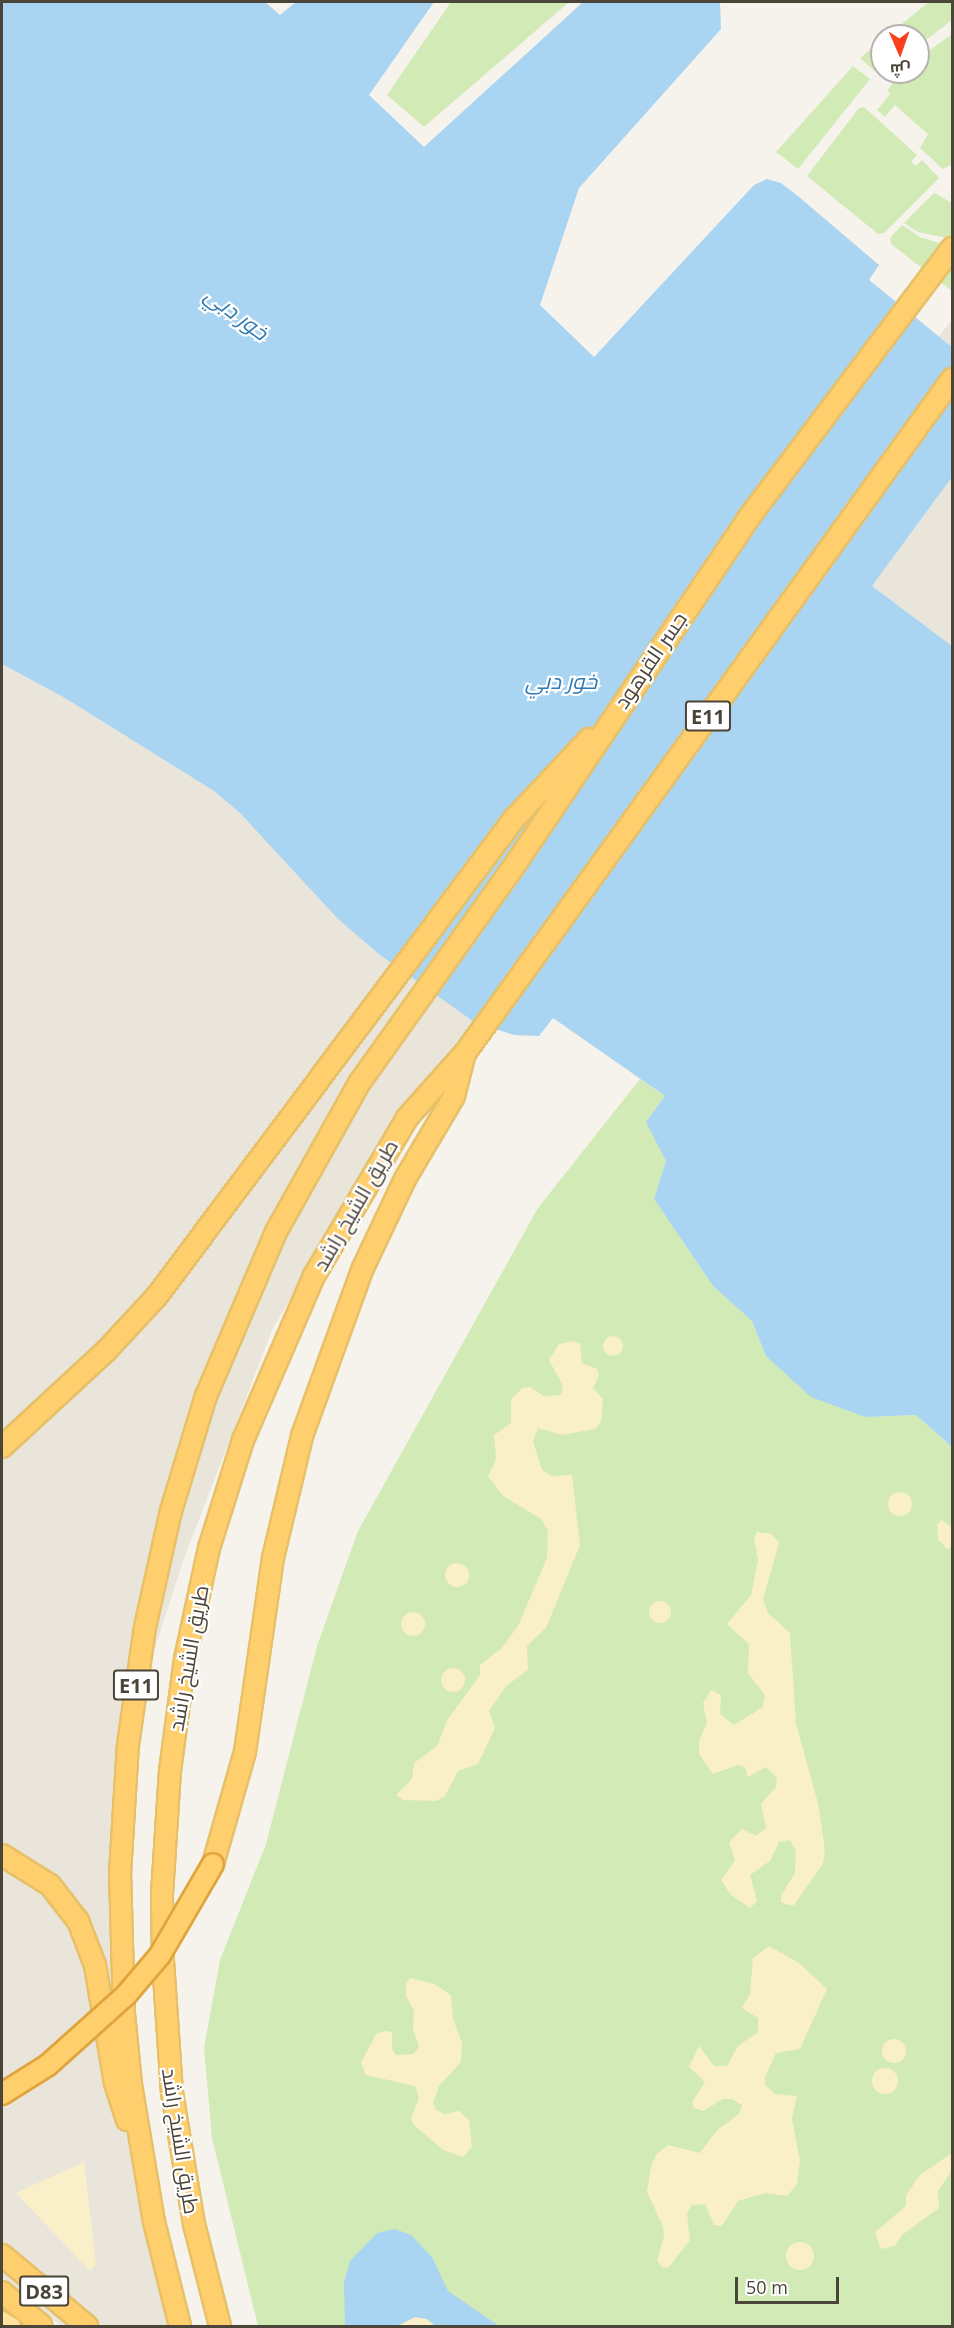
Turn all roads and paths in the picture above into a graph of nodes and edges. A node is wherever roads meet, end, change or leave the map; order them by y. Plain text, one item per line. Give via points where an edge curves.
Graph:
1 (952, 248) edge
2 (952, 379) edge
3 (607, 724) junction
4 (465, 1053) junction
5 (360, 1082) joint
6 (51, 1401) junction
7 (2, 1430) edge
8 (2, 1447) edge
9 (2, 1856) edge
10 (2, 2094) edge
11 (141, 2155) junction
12 (2, 2255) edge
13 (2, 2292) edge
14 (2, 2320) edge
15 (12, 2326) edge
16 (42, 2326) edge
17 (87, 2326) edge
18 (180, 2326) edge
19 (220, 2326) edge

1 - 3 highway, جسر القرهود / E11 via 781,473
2 - 4 highway, E11
3 - 5 highway, جسر القرهود / E11 via 510,872
3 - 6 highway via 566,761 514,819 336,1062 157,1296 106,1351
4 - 10 highway, bridge via 454,1096 405,1179 362,1270 302,1436 273,1558 245,1752 213,1864 160,1955 126,1995 48,2065
4 - 19 highway, طريق الشيخ راشد / E11 via 407,1118 314,1276 260,1398 209,1548 176,1715 162,1894 166,2027 182,2159
5 - 11 highway, طريق الشيخ راشد / E11 via 282,1221 228,1341 187,1453 152,1592 128,1745 120,1874 124,2014
6 - 7 highway
6 - 8 highway
9 - 11 highway via 50,1885 78,1921 100,1988 115,2083
11 - 18 highway, طريق الشيخ راشد / E11
12 - 17 highway, D83
13 - 16 highway, D83
14 - 15 main road

